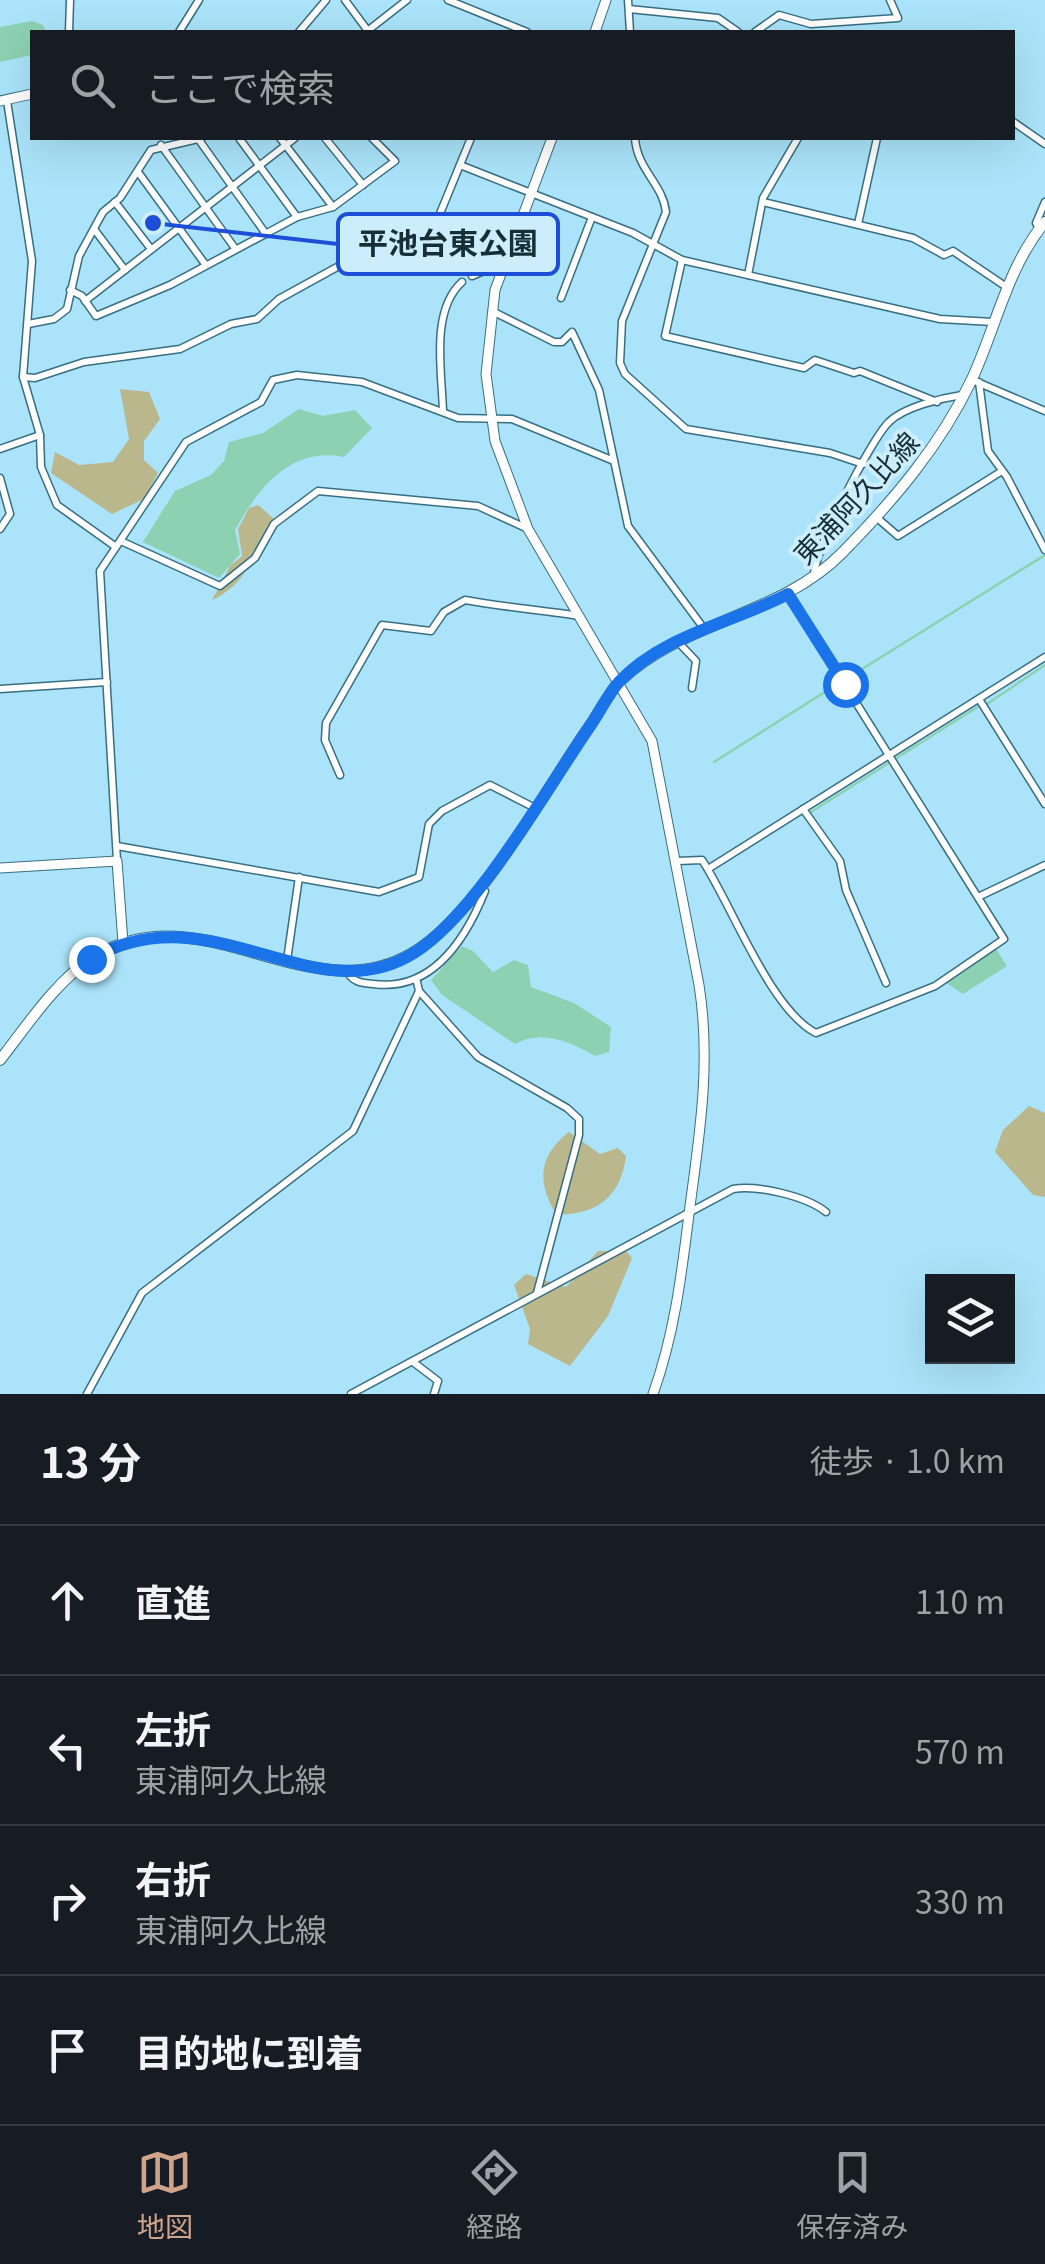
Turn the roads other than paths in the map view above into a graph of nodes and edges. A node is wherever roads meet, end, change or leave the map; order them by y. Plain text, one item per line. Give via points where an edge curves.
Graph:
1 (70, 0) edge
2 (200, 0) edge
3 (326, 0) edge
4 (345, 0) edge
5 (407, 0) edge
6 (448, 0) edge
7 (606, 0) edge
8 (890, 0) edge
9 (628, 4) edge
10 (70, 30) edge
11 (181, 30) edge
12 (301, 30) edge
13 (366, 30) edge
14 (370, 30) edge
15 (514, 30) edge
16 (596, 30) edge
17 (630, 30) edge
18 (735, 30) edge
19 (758, 30) edge
20 (30, 94) edge
21 (4, 101) edge
22 (1015, 123) edge
23 (189, 140) edge
24 (196, 140) edge
25 (240, 140) edge
26 (327, 140) edge
27 (374, 140) edge
28 (470, 140) edge
29 (551, 140) edge
30 (635, 140) edge
31 (797, 140) edge
32 (878, 140) edge
33 (283, 141) edge
34 (1045, 144) edge
35 (161, 145) junction
36 (259, 165) junction
37 (460, 165) junction
38 (138, 172) junction
39 (363, 184) junction
40 (231, 186) junction
41 (530, 194) junction
42 (116, 202) junction
43 (763, 202) junction
44 (1045, 202) edge
45 (205, 207) junction
46 (332, 207) junction
47 (296, 217) junction
48 (592, 217) junction
49 (858, 224) junction
50 (1042, 226) edge
51 (178, 228) junction
52 (94, 229) junction
53 (266, 234) junction
54 (234, 247) junction
55 (652, 247) junction
56 (151, 249) junction
57 (682, 260) junction
58 (205, 264) junction
59 (124, 270) junction
60 (499, 272) junction
61 (748, 275) junction
62 (472, 276) dead end
63 (462, 282) dead end
64 (1008, 288) junction
65 (70, 290) junction
66 (562, 298) dead end
67 (85, 301) junction
68 (491, 311) junction
69 (994, 322) junction
70 (28, 324) junction
71 (22, 377) junction
72 (975, 381) junction
73 (964, 395) junction
74 (937, 402) junction
75 (1045, 411) edge
76 (443, 412) junction
77 (491, 419) junction
78 (40, 435) junction
79 (0, 448) edge
80 (614, 462) junction
81 (863, 464) junction
82 (1002, 471) junction
83 (0, 478) edge
84 (875, 516) junction
85 (0, 529) edge
86 (528, 529) junction
87 (120, 544) junction
88 (1045, 550) edge
89 (814, 577) junction
90 (788, 594) junction
91 (580, 616) junction
92 (705, 630) junction
93 (678, 642) junction
94 (1045, 656) edge
95 (107, 682) junction
96 (619, 682) junction
97 (692, 688) dead end
98 (0, 689) edge
99 (978, 698) junction
100 (889, 754) junction
101 (340, 776) dead end
102 (1045, 804) edge
103 (533, 808) junction
104 (803, 809) junction
105 (117, 846) junction
106 (676, 860) junction
107 (118, 861) junction
108 (1045, 865) edge
109 (0, 868) edge
110 (708, 869) junction
111 (299, 877) junction
112 (480, 885) junction
113 (978, 896) junction
114 (123, 942) junction
115 (287, 960) junction
116 (346, 971) junction
117 (886, 983) dead end
118 (418, 987) junction
119 (0, 1060) edge
120 (690, 1210) junction
121 (826, 1212) dead end
122 (537, 1293) junction
123 (413, 1362) junction
124 (87, 1394) edge
125 (351, 1394) edge
126 (434, 1394) edge
127 (654, 1394) edge

1 - 10 street
2 - 11 street
3 - 12 street
4 - 13 street
5 - 14 street
6 - 15 street
7 - 16 street
8 - 19 street via 898,18 810,24 778,15
9 - 17 street
9 - 18 street via 718,18
20 - 21 street
21 - 70 street via 32,261
22 - 34 street
23 - 35 street
24 - 40 street
25 - 36 street
26 - 39 street
27 - 39 street via 396,162
28 - 37 street
29 - 41 street
30 - 55 street via 638,162 665,202
31 - 43 street
32 - 49 street
33 - 36 street
33 - 46 street
35 - 38 street via 150,150
35 - 45 street
36 - 40 street
36 - 47 street
37 - 41 street
37 - 71 street via 432,233 408,228 279,299 257,319 180,349
38 - 42 street
38 - 51 street
39 - 46 street
40 - 45 street
40 - 53 street
41 - 48 street
41 - 60 street
42 - 52 street
42 - 56 street
43 - 49 street
43 - 61 street
44 - 50 street via 1036,223
45 - 51 street
45 - 54 street
46 - 47 street
47 - 53 street
48 - 55 street
48 - 66 street
49 - 64 street via 914,238 944,255 953,251
50 - 64 main road, 東浦阿久比線
51 - 56 street
51 - 58 street
52 - 59 street
52 - 65 street via 78,256
53 - 54 street
54 - 58 street
55 - 57 street
55 - 81 street via 622,321 620,362 631,380 686,428
56 - 59 street
57 - 61 street
57 - 74 street via 664,336 804,368 815,360
58 - 67 street via 96,316
59 - 67 street
60 - 62 street
60 - 68 street
61 - 69 street via 940,319
63 - 76 street via 450,292 440,332
64 - 69 main road, 東浦阿久比線
65 - 67 street
65 - 70 street via 66,312
68 - 77 street
68 - 80 street via 554,342 572,332 598,390
69 - 72 main road, 東浦阿久比線
70 - 71 street
71 - 78 street
72 - 73 main road, 東浦阿久比線
72 - 75 street
72 - 82 street via 988,452
73 - 74 street
73 - 84 main road, 東浦阿久比線 via 930,452
74 - 81 street via 892,419
76 - 77 street
76 - 87 street via 362,382 277,378 261,402 186,442
77 - 80 street via 512,418
77 - 86 street via 498,456
78 - 79 street
78 - 87 street via 40,467 57,505
80 - 92 street via 628,526
81 - 89 street
82 - 84 street via 898,536
82 - 88 street
83 - 85 street via 10,510
84 - 89 main road, 東浦阿久比線
86 - 87 street via 478,506 318,492 274,524 255,558 220,586
86 - 91 street
87 - 95 street via 100,571
89 - 90 main road, 東浦阿久比線
90 - 92 main road, 東浦阿久比線
90 - 100 street
91 - 96 street
91 - 101 street via 465,600 444,612 431,631 382,625 326,723
92 - 93 main road, 東浦阿久比線
93 - 96 main road, 東浦阿久比線
93 - 97 street via 696,661
94 - 99 street
95 - 98 street
95 - 105 street
96 - 103 main road, 東浦阿久比線
96 - 106 street via 658,757
99 - 100 street
99 - 102 street
100 - 104 street
100 - 113 street
103 - 111 street via 490,785 442,811 429,824 419,877 384,891
103 - 112 main road, 東浦阿久比線
104 - 110 street
104 - 117 street via 840,860
105 - 107 street
105 - 111 street
106 - 110 street via 698,857
106 - 120 street via 706,1054
107 - 109 street
107 - 114 street
108 - 113 street
110 - 113 street via 764,971 816,1033 935,986 1004,939
111 - 115 street
112 - 116 main road, 東浦阿久比線 via 453,922 412,954
112 - 118 street via 485,891 466,930
114 - 115 main road, 東浦阿久比線 via 182,935
114 - 119 main road, 東浦阿久比線 via 77,969
115 - 116 main road, 東浦阿久比線
116 - 118 street via 362,983
118 - 122 street via 478,1058 578,1119
118 - 124 street via 353,1131 142,1294
120 - 121 street via 741,1188
120 - 122 street
120 - 127 street via 677,1310
122 - 123 street
123 - 125 street
123 - 126 street via 438,1381

